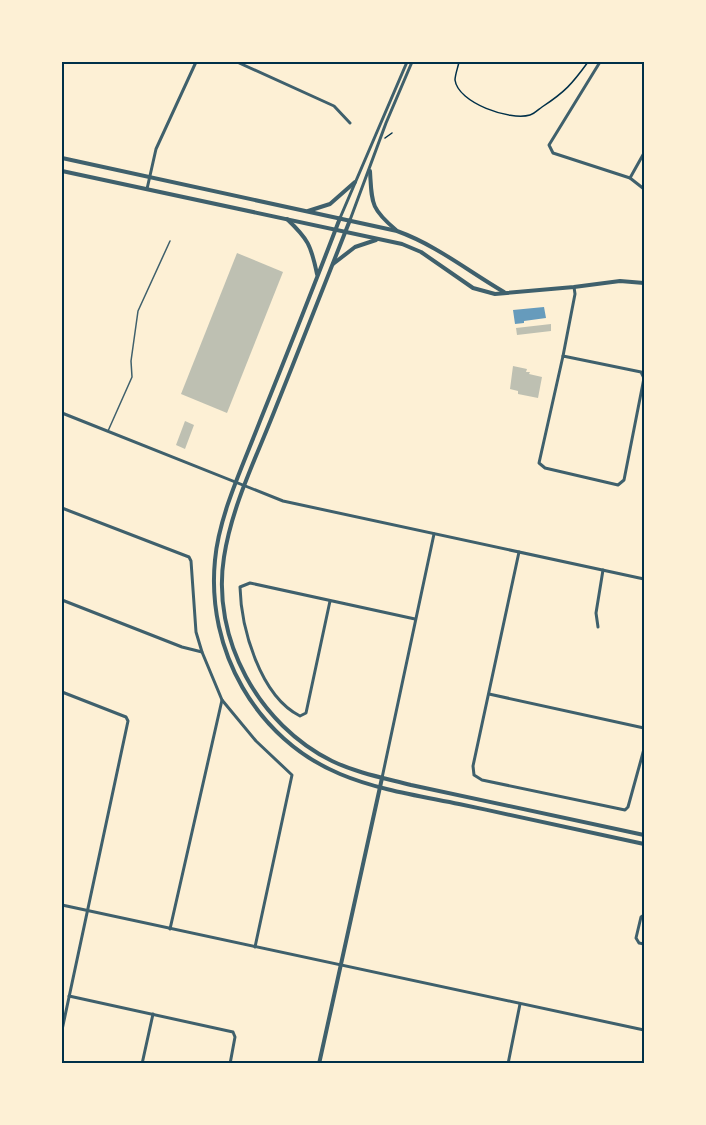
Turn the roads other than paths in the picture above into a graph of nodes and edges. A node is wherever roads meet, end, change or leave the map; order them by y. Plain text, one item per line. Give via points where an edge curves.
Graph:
1 (195, 62) edge
2 (237, 62) edge
3 (407, 62) edge
4 (412, 62) edge
5 (600, 62) edge
6 (350, 123) dead end
7 (645, 153) edge
8 (62, 158) edge
9 (62, 171) edge
10 (370, 171) junction
11 (149, 177) junction
12 (630, 178) junction
13 (355, 182) junction
14 (147, 189) junction
15 (645, 189) edge
16 (307, 211) junction
17 (286, 219) junction
18 (340, 219) junction
19 (350, 220) junction
20 (336, 229) junction
21 (345, 231) junction
22 (397, 231) junction
23 (379, 239) junction
24 (170, 241) dead end
25 (333, 264) junction
26 (318, 276) junction
27 (645, 283) edge
28 (574, 287) junction
29 (504, 292) junction
30 (562, 356) junction
31 (62, 413) edge
32 (107, 432) junction
33 (237, 484) junction
34 (245, 487) junction
35 (62, 508) edge
36 (434, 534) junction
37 (519, 552) junction
38 (603, 570) junction
39 (645, 579) edge
40 (62, 600) edge
41 (330, 601) junction
42 (415, 619) junction
43 (598, 627) dead end
44 (202, 652) junction
45 (62, 692) edge
46 (489, 694) junction
47 (222, 700) junction
48 (645, 728) edge
49 (645, 749) edge
50 (382, 778) junction
51 (380, 787) junction
52 (645, 834) edge
53 (645, 844) edge
54 (62, 905) edge
55 (87, 910) junction
56 (645, 915) edge
57 (170, 929) junction
58 (645, 944) edge
59 (255, 947) junction
60 (341, 965) junction
61 (69, 996) junction
62 (520, 1003) junction
63 (153, 1014) junction
64 (62, 1030) edge
65 (645, 1030) edge
66 (142, 1064) edge
67 (230, 1064) edge
68 (319, 1064) edge
69 (508, 1064) edge

1 - 11 street via 156,149
2 - 6 street via 334,106
3 - 13 street
4 - 10 street
5 - 12 street via 549,145 553,153
7 - 12 street
8 - 11 street
9 - 14 street
10 - 19 street
10 - 22 street via 375,208
11 - 14 street
11 - 16 street
12 - 15 street
13 - 16 street via 330,204
13 - 18 street
14 - 17 street
16 - 18 street
17 - 20 street
17 - 26 street via 310,246
18 - 19 street
18 - 20 street
19 - 21 street
19 - 22 street
20 - 21 street
20 - 26 street
21 - 23 street
21 - 25 street
22 - 29 street via 432,245
23 - 25 street via 355,247
23 - 29 street via 420,252 473,288 495,294
24 - 32 lane via 138,311 132,377
25 - 34 street
26 - 33 street
27 - 28 street via 620,281
28 - 29 street
28 - 30 street
30 - 30 street via 539,463 545,468 618,485 624,480 645,378 641,372
31 - 32 street
32 - 33 street
33 - 34 street
33 - 51 street via 218,541 214,569 217,617 234,672 253,705 292,745 337,773
34 - 36 street via 289,503
34 - 50 street via 230,528 222,576 225,619 242,669 267,708 301,742 343,766
35 - 44 street via 189,557 196,632
36 - 37 street
36 - 42 street
37 - 38 street
37 - 46 street
38 - 39 street
38 - 43 street via 596,613
40 - 44 street
41 - 41 street via 250,583 240,587 240,609 257,663 278,696 300,716 306,713
41 - 42 street
42 - 50 street
44 - 47 street
45 - 55 street via 128,721
46 - 48 street
46 - 49 street via 473,766 477,778 625,810
47 - 57 street
47 - 59 street via 256,741 292,775
50 - 51 street
50 - 52 street
51 - 53 street
51 - 60 street
54 - 55 street
55 - 57 street
55 - 61 street
56 - 58 street via 636,938
57 - 59 street
59 - 60 street
60 - 62 street
60 - 68 street
61 - 63 street
61 - 64 street
62 - 65 street
62 - 69 street
63 - 66 street
63 - 67 street via 233,1032

